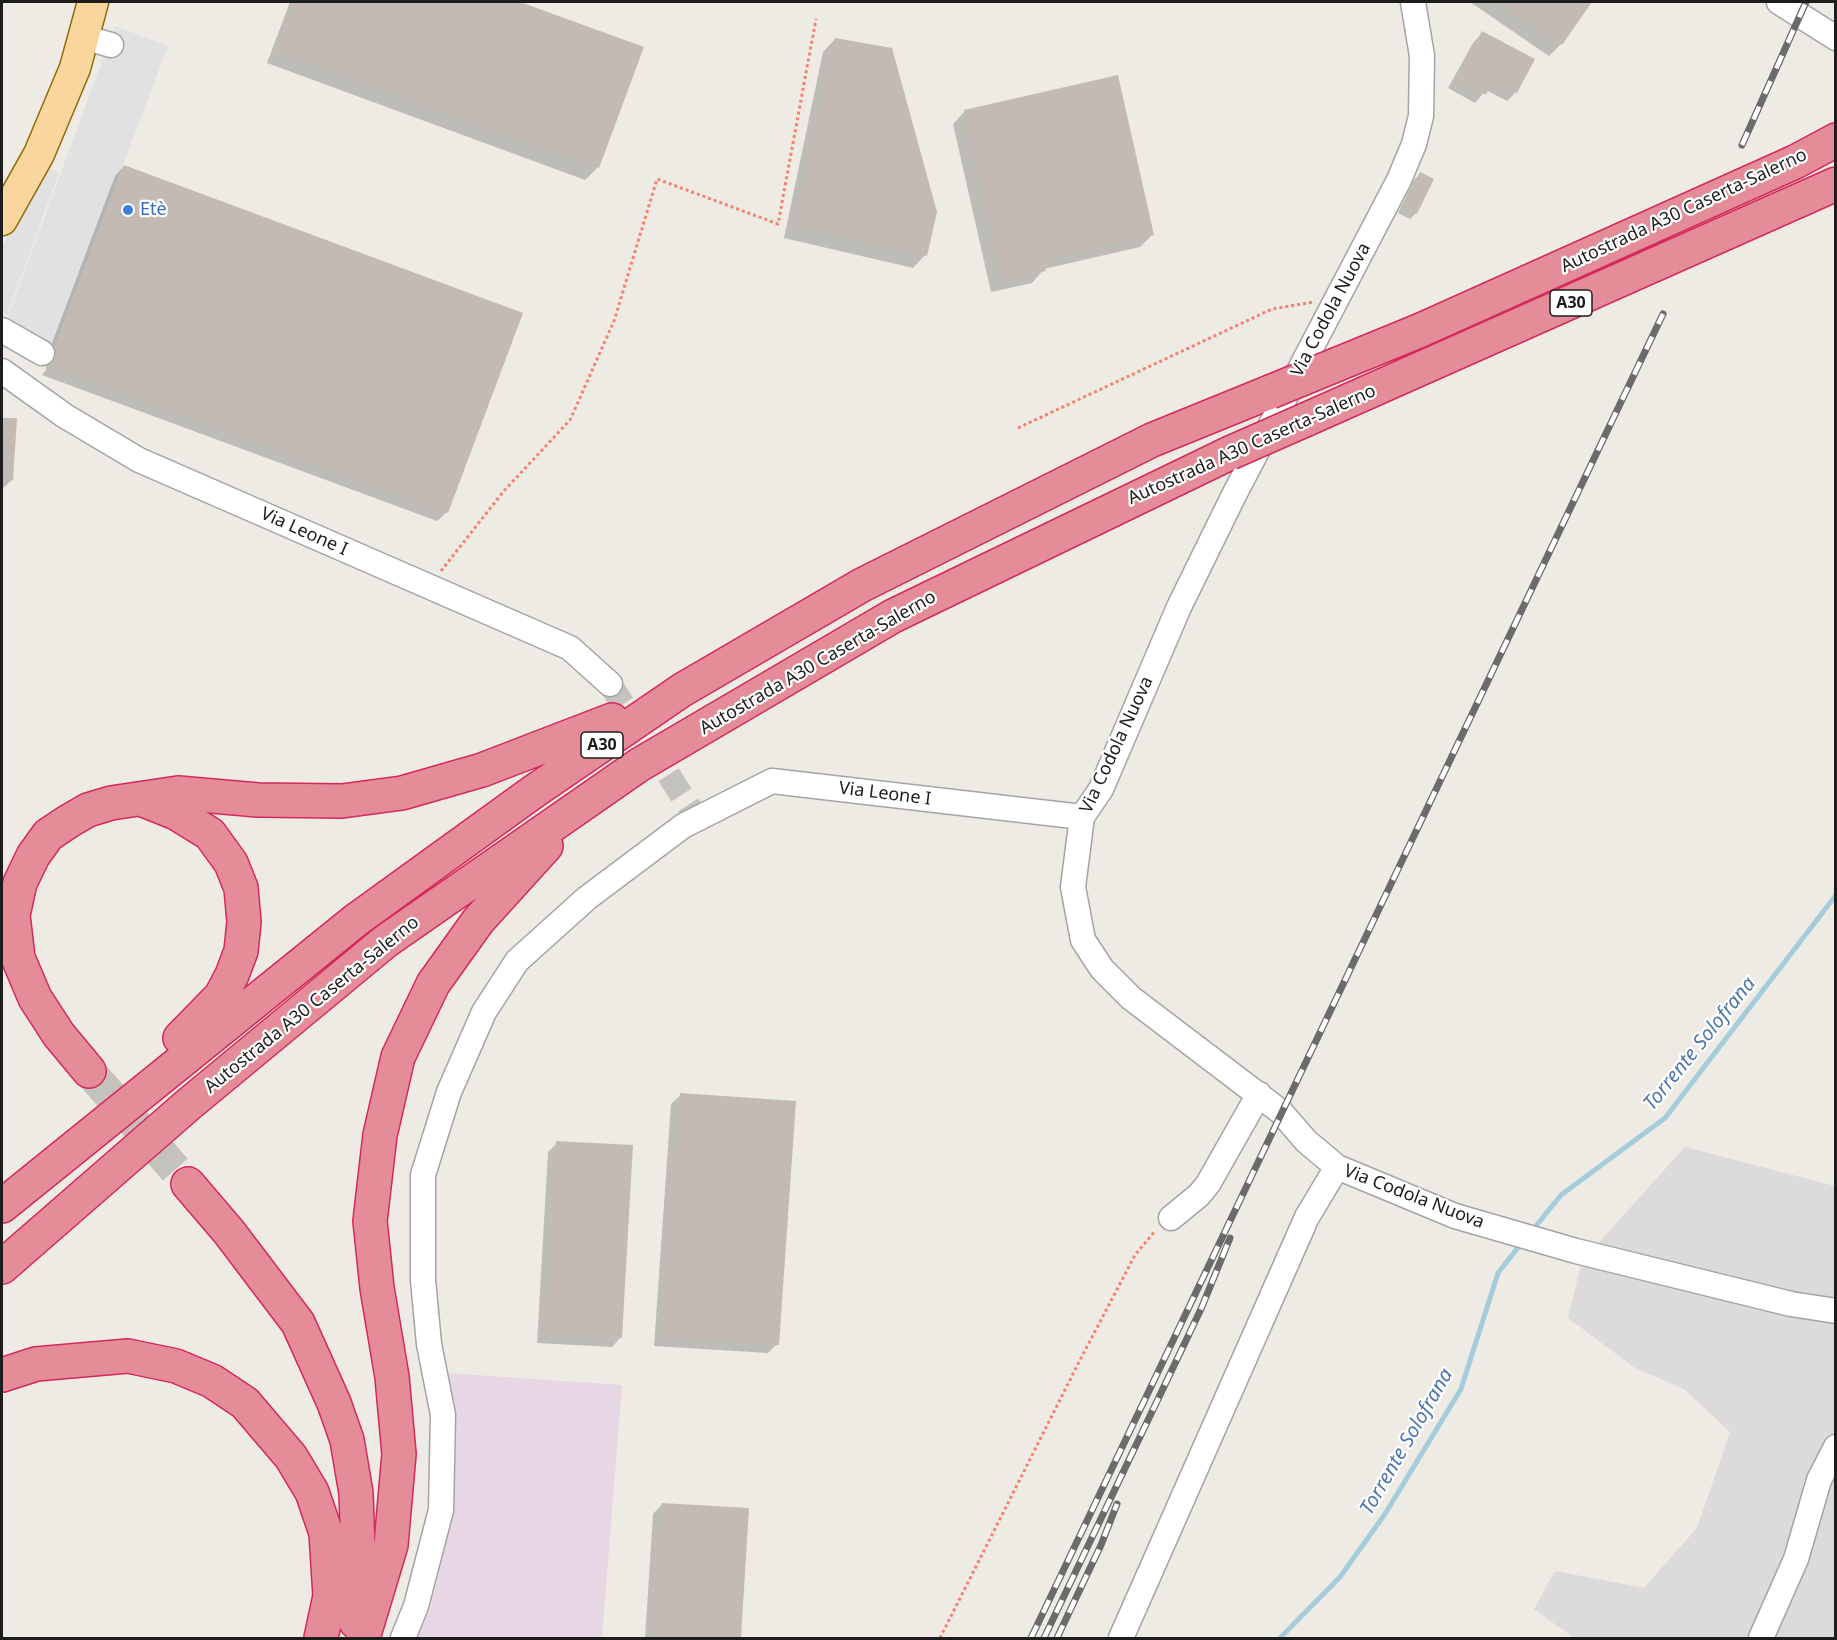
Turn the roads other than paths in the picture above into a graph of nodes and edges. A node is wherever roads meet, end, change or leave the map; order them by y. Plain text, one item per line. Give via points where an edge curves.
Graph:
1 (93, 2) edge
2 (1413, 2) edge
3 (1779, 2) edge
4 (1836, 38) edge
5 (1836, 140) edge
6 (1836, 184) edge
7 (2, 220) edge
8 (2, 330) edge
9 (42, 353) dead end
10 (2, 371) edge
11 (610, 684) tunnel mouth
12 (682, 690) junction
13 (639, 765) junction
14 (137, 798) junction
15 (1082, 817) junction
16 (89, 1071) tunnel mouth
17 (1259, 1094) junction
18 (66, 1152) junction
19 (1336, 1167) junction
20 (188, 1184) tunnel mouth
21 (2, 1206) edge
22 (1171, 1218) road end
23 (2, 1267) edge
24 (1836, 1311) edge
25 (2, 1375) edge
26 (1834, 1452) edge
27 (358, 1557) junction
28 (321, 1638) edge
29 (334, 1638) edge
30 (353, 1638) edge
31 (363, 1638) edge
32 (403, 1638) edge
33 (1121, 1638) edge
34 (1761, 1638) edge

1 - 7 main road via 97,41 75,68 39,154
2 - 15 street, Via Codola Nuova via 1422,56 1420,116 1400,180 1188,586 1101,789
3 - 4 street
5 - 12 highway, Autostrada A30 Caserta-Salerno / A30, bridge via 1421,330 1152,440 862,585
6 - 13 highway, Autostrada A30 Caserta-Salerno / A30, bridge via 1230,453 893,616
8 - 9 street
10 - 11 street, Via Leone I via 65,416 140,460 570,648
12 - 14 highway via 573,737 482,770 402,793 342,801 258,800 178,793
12 - 18 highway, Autostrada A30 Caserta-Salerno / A30 via 356,920
13 - 23 highway, Autostrada A30 Caserta-Salerno / A30 via 387,941 189,1104
13 - 31 highway via 543,849 477,921 434,984 398,1057 380,1135 370,1221 399,1454 391,1545
14 - 16 highway via 88,810 48,835 20,883 13,915 18,957 34,998
14 - 18 highway via 176,813 210,834 231,863 241,888 241,951 221,996
15 - 17 street, Via Codola Nuova via 1073,887 1083,940 1102,969 1131,998
15 - 32 street, Via Leone I via 772,781 683,826 587,898 517,961 484,1012 448,1092 423,1175 424,1291 429,1344 443,1415 441,1510 416,1606
17 - 19 street, Via Codola Nuova
17 - 22 street via 1208,1184
18 - 21 highway, Autostrada A30 Caserta-Salerno / A30
19 - 24 street, Via Codola Nuova via 1455,1216 1576,1251 1791,1304
19 - 33 street via 1307,1216
20 - 27 highway via 298,1323 320,1370 347,1440 356,1492
25 - 28 highway via 36,1364 128,1356 176,1366 212,1381 245,1403 291,1457 312,1492 326,1533 330,1596
26 - 34 street via 1819,1480 1796,1559
27 - 29 highway
27 - 30 highway via 360,1606

